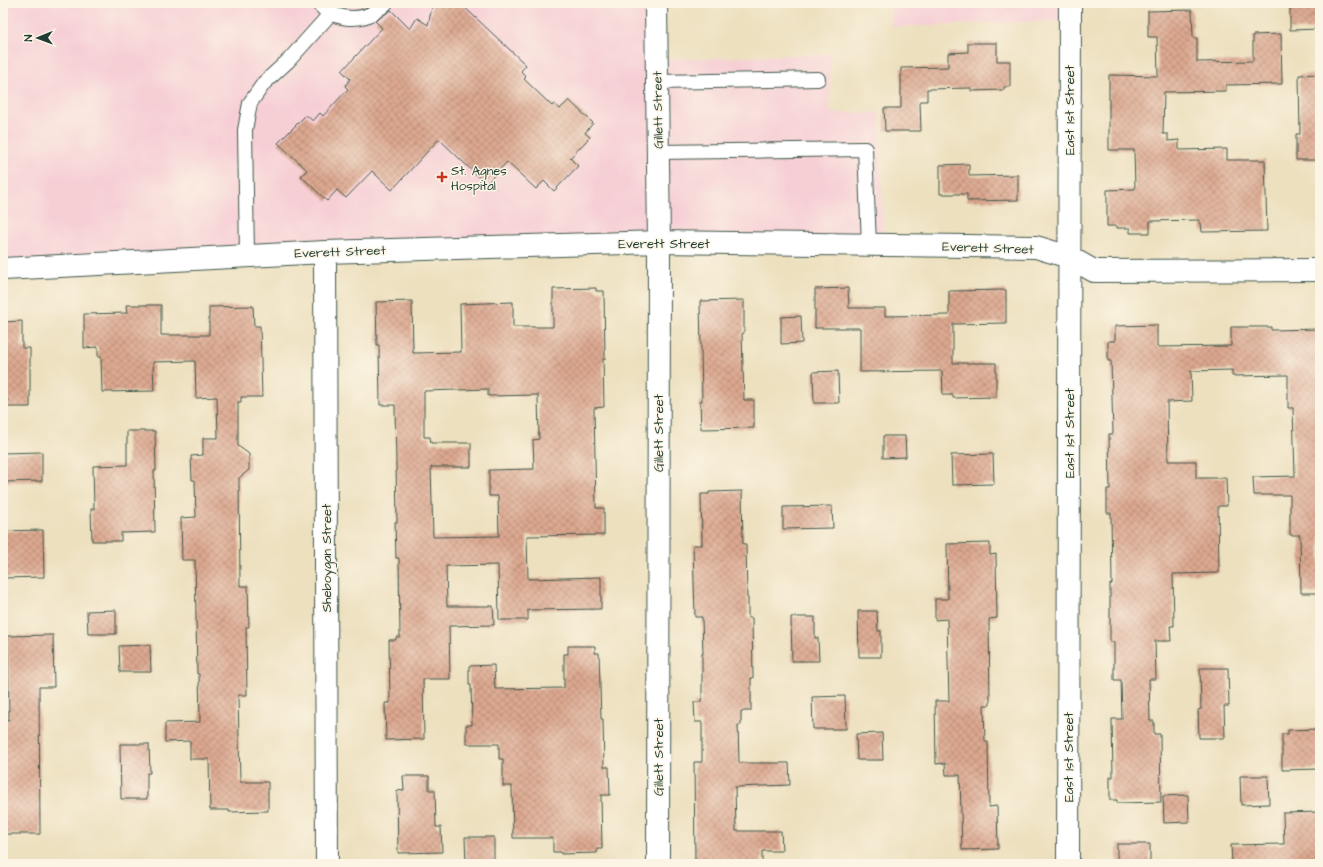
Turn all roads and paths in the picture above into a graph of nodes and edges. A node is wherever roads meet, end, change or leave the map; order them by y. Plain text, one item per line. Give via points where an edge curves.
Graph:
1 (318, 3) edge
2 (386, 3) edge
3 (656, 3) edge
4 (1070, 3) edge
5 (331, 13) junction
6 (818, 79) dead end
7 (657, 82) junction
8 (658, 152) junction
9 (659, 242) junction
10 (869, 244) junction
11 (325, 252) junction
12 (247, 256) junction
13 (1069, 257) junction
14 (3, 269) edge
15 (1320, 270) edge
16 (327, 864) edge
17 (658, 864) edge
18 (1068, 864) edge

1 - 5 lane
2 - 5 lane via 375,12 361,18 345,18
3 - 7 street, Gillett Street
4 - 13 street, East 1st Street
5 - 12 lane via 289,60 264,83 250,103 244,130
6 - 7 lane
7 - 8 street, Gillett Street
8 - 9 street, Gillett Street
8 - 10 lane via 865,149
9 - 10 street, Everett Street
9 - 11 street, Everett Street
9 - 17 street, Gillett Street
10 - 13 street, Everett Street via 1036,247
11 - 12 street, Everett Street
11 - 16 street, Sheboygan Street
12 - 14 street, Everett Street
13 - 15 street, Everett Street via 1094,271
13 - 18 street, East 1st Street

